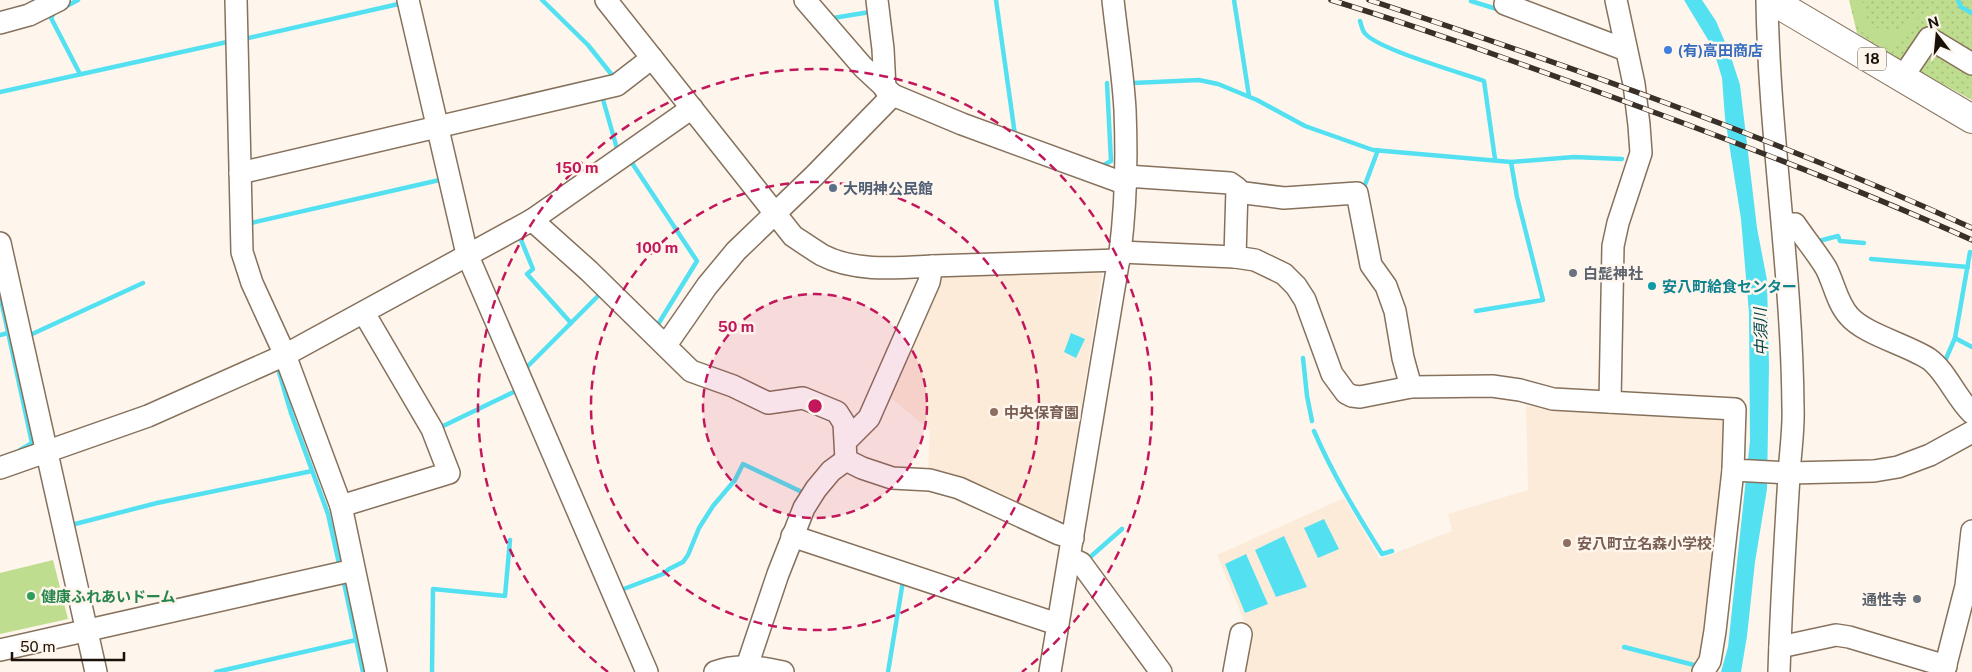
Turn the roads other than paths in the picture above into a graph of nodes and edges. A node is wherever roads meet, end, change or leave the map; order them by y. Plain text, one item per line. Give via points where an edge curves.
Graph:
1 (59, 0) edge
2 (236, 0) edge
3 (408, 0) edge
4 (606, 0) edge
5 (804, 0) edge
6 (877, 0) edge
7 (1113, 0) edge
8 (1616, 0) edge
9 (1769, 0) edge
10 (1505, 4) dead end
11 (37, 5) edge
12 (0, 23) edge
13 (1626, 50) junction
14 (652, 58) junction
15 (1972, 64) edge
16 (1902, 78) junction
17 (889, 92) junction
18 (692, 108) junction
19 (1972, 119) edge
20 (437, 126) junction
21 (240, 173) junction
22 (1126, 180) junction
23 (1237, 192) junction
24 (775, 213) junction
25 (532, 220) junction
26 (1783, 224) junction
27 (0, 243) edge
28 (467, 254) junction
29 (1119, 256) junction
30 (1235, 257) junction
31 (932, 266) junction
32 (364, 313) junction
33 (666, 345) junction
34 (285, 355) junction
35 (1411, 387) junction
36 (1610, 402) junction
37 (1972, 413) edge
38 (1972, 432) edge
39 (48, 451) junction
40 (846, 451) junction
41 (0, 468) edge
42 (1737, 470) junction
43 (1782, 472) junction
44 (341, 506) junction
45 (1972, 531) edge
46 (792, 536) junction
47 (1071, 548) junction
48 (354, 570) junction
49 (1057, 624) junction
50 (87, 630) junction
51 (1241, 634) dead end
52 (1780, 647) junction
53 (0, 650) edge
54 (747, 666) junction
55 (1945, 669) edge
56 (96, 672) edge
57 (376, 672) edge
58 (647, 672) edge
59 (715, 672) edge
60 (783, 672) edge
61 (1050, 672) edge
62 (1161, 672) edge
63 (1234, 672) edge
64 (1703, 672) edge
65 (1779, 672) edge

1 - 11 street
2 - 21 street
3 - 20 street
4 - 14 street
5 - 17 street
6 - 17 street
7 - 22 street via 1125,109
8 - 13 street
9 - 16 main road, 18
9 - 26 street via 1768,32
10 - 13 street
11 - 12 street
13 - 36 street via 1634,84 1641,152 1613,246
14 - 18 street
14 - 20 street via 617,85
15 - 16 street via 1929,38
16 - 19 main road, 18
17 - 22 street via 962,124
17 - 24 street via 815,175
18 - 24 street
18 - 25 street
20 - 21 street
20 - 28 street
21 - 34 street via 242,252 252,283
22 - 23 street via 1230,183
22 - 29 street
23 - 30 street
23 - 35 street via 1284,198 1357,193 1372,266 1386,286
24 - 31 street via 793,236 823,256 855,266 885,269
24 - 33 street via 736,251 707,286
25 - 28 street
25 - 33 street
26 - 37 street via 1795,224 1826,269 1849,316 1862,327 1930,360
26 - 43 street via 1793,409
27 - 39 street
28 - 32 street
28 - 58 street
29 - 30 street
29 - 31 street
29 - 47 street
30 - 35 street via 1255,260 1270,267 1284,274 1296,286 1305,300 1332,374 1346,392 1360,397
31 - 40 street via 929,282 869,418
32 - 34 street
32 - 44 street via 432,429 449,473
33 - 40 street via 692,371 768,403 803,398 837,412 844,423
34 - 39 street via 148,416
34 - 44 street
35 - 36 street via 1492,386 1553,399
36 - 42 street via 1735,409
38 - 43 street via 1930,455 1898,467 1874,471
39 - 41 street
39 - 50 street
40 - 46 street via 816,489
40 - 47 street via 862,468 892,478 930,480 959,488 1059,534
42 - 43 street
42 - 64 street via 1716,631 1710,661
43 - 52 street
44 - 48 street
45 - 55 street via 1966,586
46 - 49 street
46 - 54 street
47 - 49 street
47 - 62 street
48 - 50 street
48 - 57 street
49 - 61 street
50 - 53 street
50 - 56 street
51 - 63 street
52 - 55 street via 1836,635 1849,636
52 - 65 street
54 - 59 street
54 - 60 street

